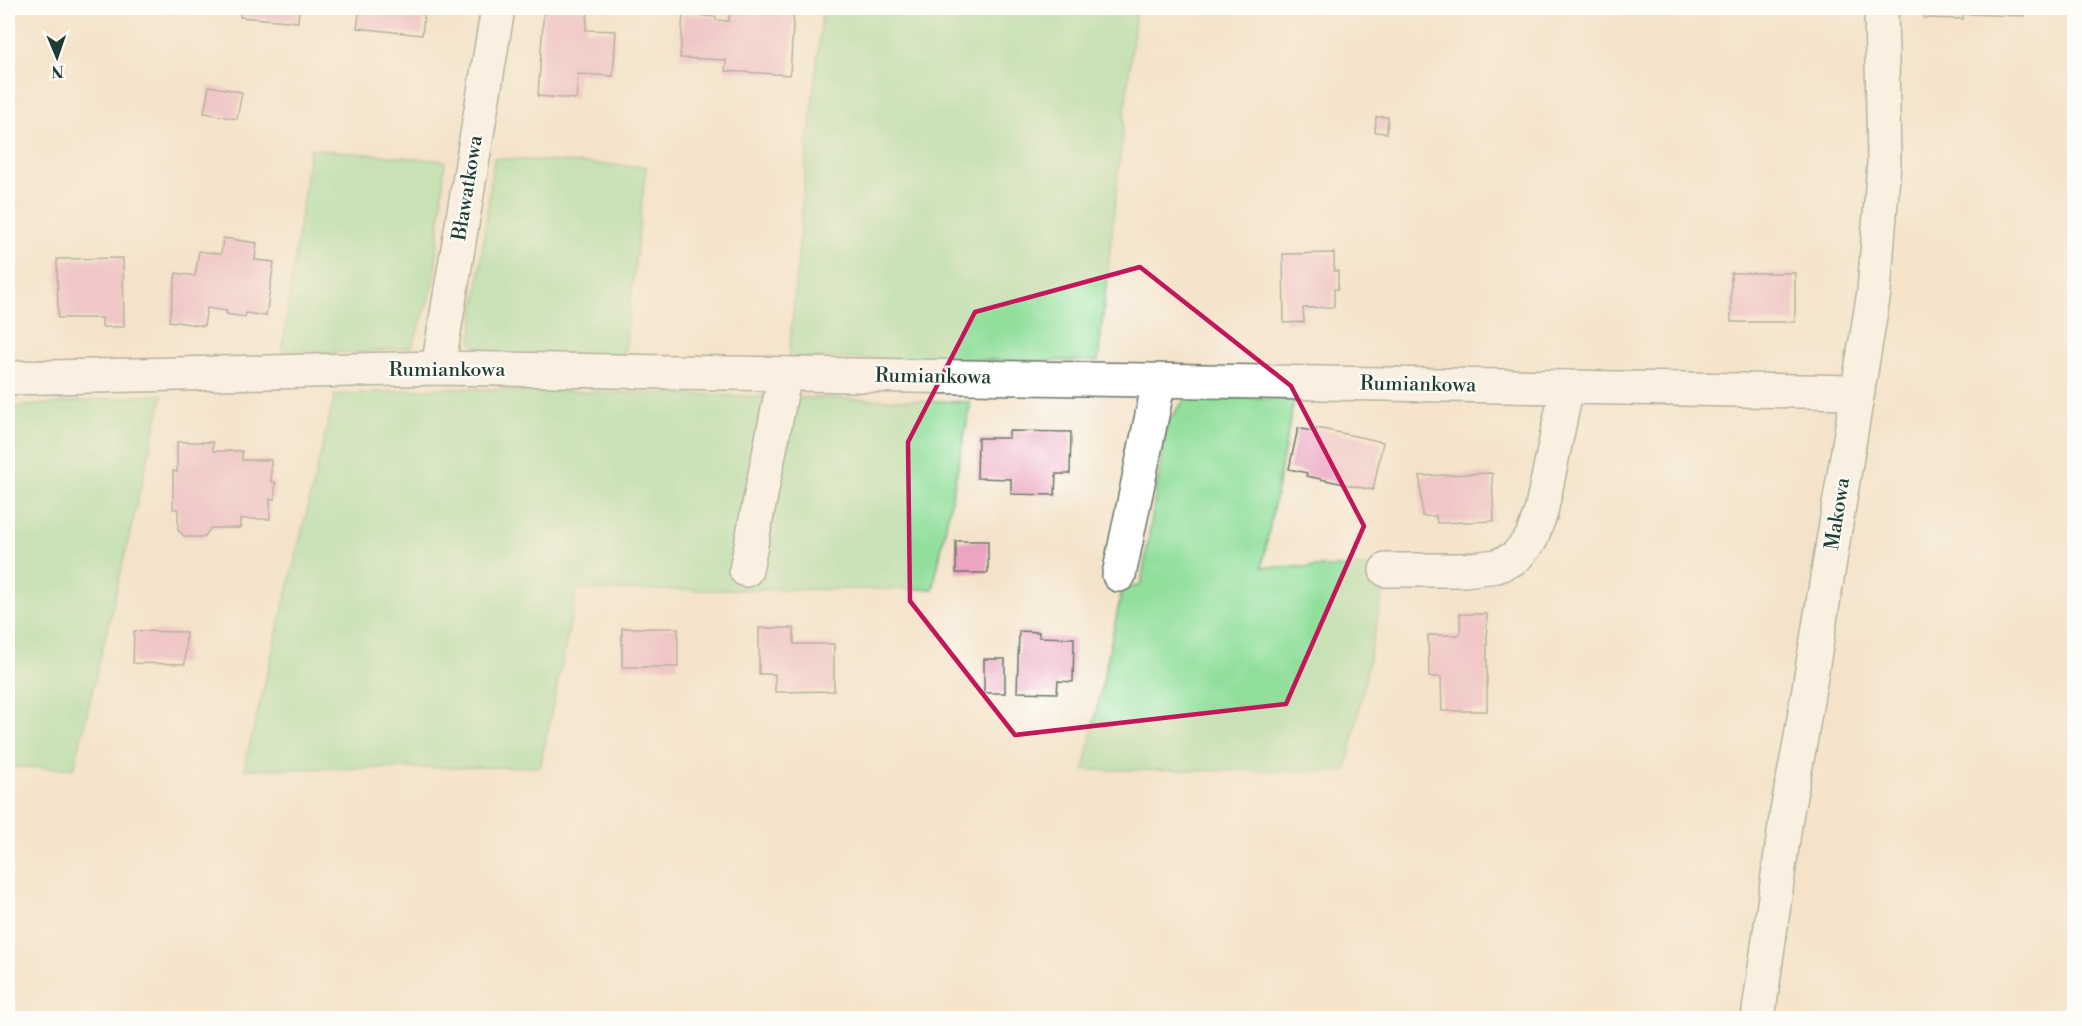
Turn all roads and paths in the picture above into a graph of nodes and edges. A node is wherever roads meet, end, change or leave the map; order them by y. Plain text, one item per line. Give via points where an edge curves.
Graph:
1 (498, 8) edge
2 (1881, 8) edge
3 (438, 369) junction
4 (785, 374) junction
5 (8, 378) edge
6 (1159, 381) junction
7 (1568, 387) junction
8 (1858, 393) junction
9 (746, 570) dead end
10 (1386, 570) dead end
11 (1119, 575) dead end
12 (1758, 1018) edge

1 - 3 street, Bławatkowa
2 - 8 street, Makowa via 1884,162 1874,292
3 - 4 street, Rumiankowa
3 - 5 street, Rumiankowa
4 - 6 street, Rumiankowa
4 - 9 street
6 - 7 street, Rumiankowa
6 - 11 street
7 - 8 street, Rumiankowa
7 - 10 street via 1541,512 1531,539 1515,558 1497,566 1464,570
8 - 12 street, Makowa via 1787,811

